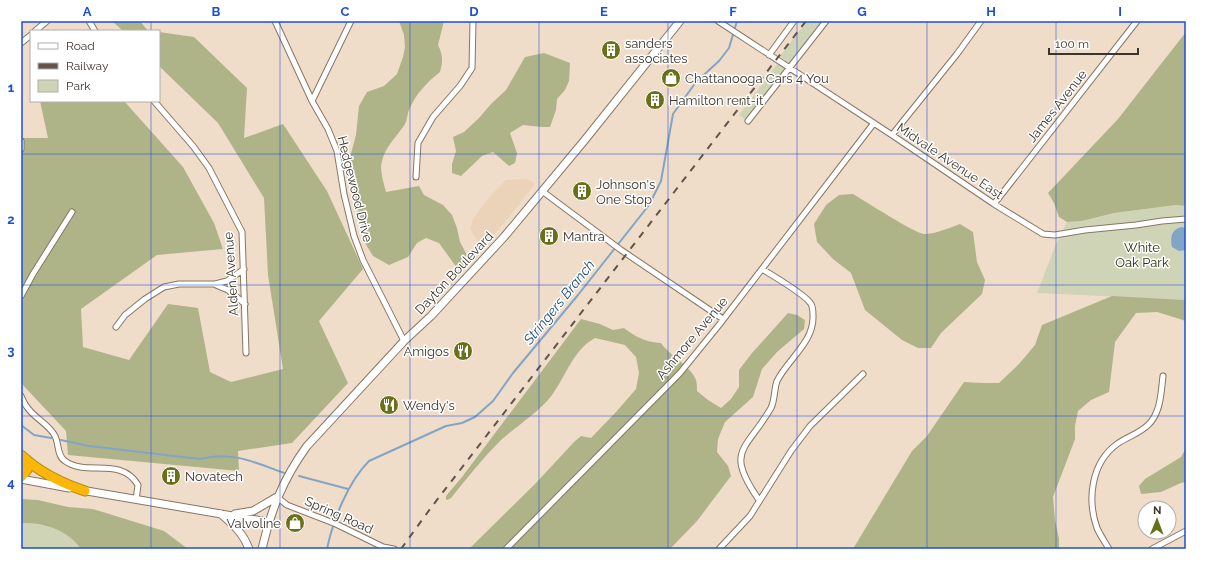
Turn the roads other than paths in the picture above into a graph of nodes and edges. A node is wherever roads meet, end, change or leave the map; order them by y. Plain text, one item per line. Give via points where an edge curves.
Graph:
1 (47, 21) edge
2 (83, 21) edge
3 (274, 21) edge
4 (351, 21) edge
5 (473, 21) edge
6 (680, 21) edge
7 (718, 21) edge
8 (794, 21) edge
9 (826, 21) edge
10 (981, 21) edge
11 (1137, 21) edge
12 (89, 22) edge
13 (36, 30) edge
14 (30, 36) edge
15 (21, 43) edge
16 (769, 55) junction
17 (790, 68) junction
18 (312, 101) junction
19 (155, 102) edge
20 (748, 122) dead end
21 (874, 124) junction
22 (892, 135) junction
23 (21, 141) edge
24 (21, 149) edge
25 (416, 177) dead end
26 (542, 191) junction
27 (994, 204) junction
28 (72, 212) dead end
29 (1186, 219) edge
30 (244, 269) junction
31 (762, 269) junction
32 (215, 284) junction
33 (21, 296) edge
34 (245, 304) junction
35 (723, 319) junction
36 (116, 327) dead end
37 (404, 341) junction
38 (246, 353) dead end
39 (864, 374) dead end
40 (1163, 376) dead end
41 (21, 396) edge
42 (24, 458) edge
43 (21, 478) edge
44 (85, 490) junction
45 (277, 497) junction
46 (136, 500) junction
47 (759, 500) junction
48 (221, 514) junction
49 (268, 522) junction
50 (1186, 531) edge
51 (249, 549) edge
52 (262, 549) edge
53 (394, 549) edge
54 (506, 549) edge
55 (719, 549) edge
56 (1109, 549) edge
57 (1152, 549) edge

1 - 13 street
2 - 12 street
3 - 18 street, Hedgewood Drive
4 - 18 street
5 - 25 street via 472,68 433,117 418,143
6 - 26 main road, Dayton Boulevard
7 - 16 street, Midvale Avenue East
8 - 16 street
9 - 17 street
10 - 22 street
11 - 27 street, James Avenue
14 - 15 street
16 - 17 street, Midvale Avenue East
17 - 20 street
17 - 21 street, Midvale Avenue East
18 - 37 street, Hedgewood Drive via 337,151 354,236 363,260
19 - 30 street, Alden Avenue via 193,146 213,174 242,232
21 - 22 street, Midvale Avenue East
21 - 31 street, Ashmore Avenue
22 - 27 street, Midvale Avenue East
23 - 24 street
26 - 35 street via 613,245
26 - 37 main road, Dayton Boulevard via 483,261
27 - 29 street, Midvale Avenue East via 1043,234 1055,236 1085,230
28 - 33 street
30 - 32 street via 227,281
30 - 34 street, Alden Avenue
31 - 35 street, Ashmore Avenue
31 - 47 street via 812,304 814,325 782,373 776,384 771,407 743,449 740,464
32 - 34 street
32 - 36 street via 180,284 164,287 125,315
34 - 38 street, Alden Avenue
35 - 54 street, Ashmore Avenue via 680,373
37 - 45 main road, Dayton Boulevard via 307,446 294,464
39 - 47 street via 810,426 791,450
40 - 56 street via 1159,404 1151,421 1113,448 1101,463 1094,480 1092,512 1098,531
41 - 46 street via 27,408 54,434 60,456 64,460 73,465 122,470 130,474 138,485
42 - 43 highway via 27,470
42 - 44 highway via 58,480
43 - 44 main road
44 - 46 main road
45 - 48 main road via 253,511
45 - 49 main road, Dayton Boulevard
45 - 53 street, Spring Road via 287,505 336,524 383,547
46 - 48 main road
47 - 55 street via 750,516
48 - 49 main road
48 - 51 main road via 239,530
49 - 52 main road, Dayton Boulevard
50 - 57 street

